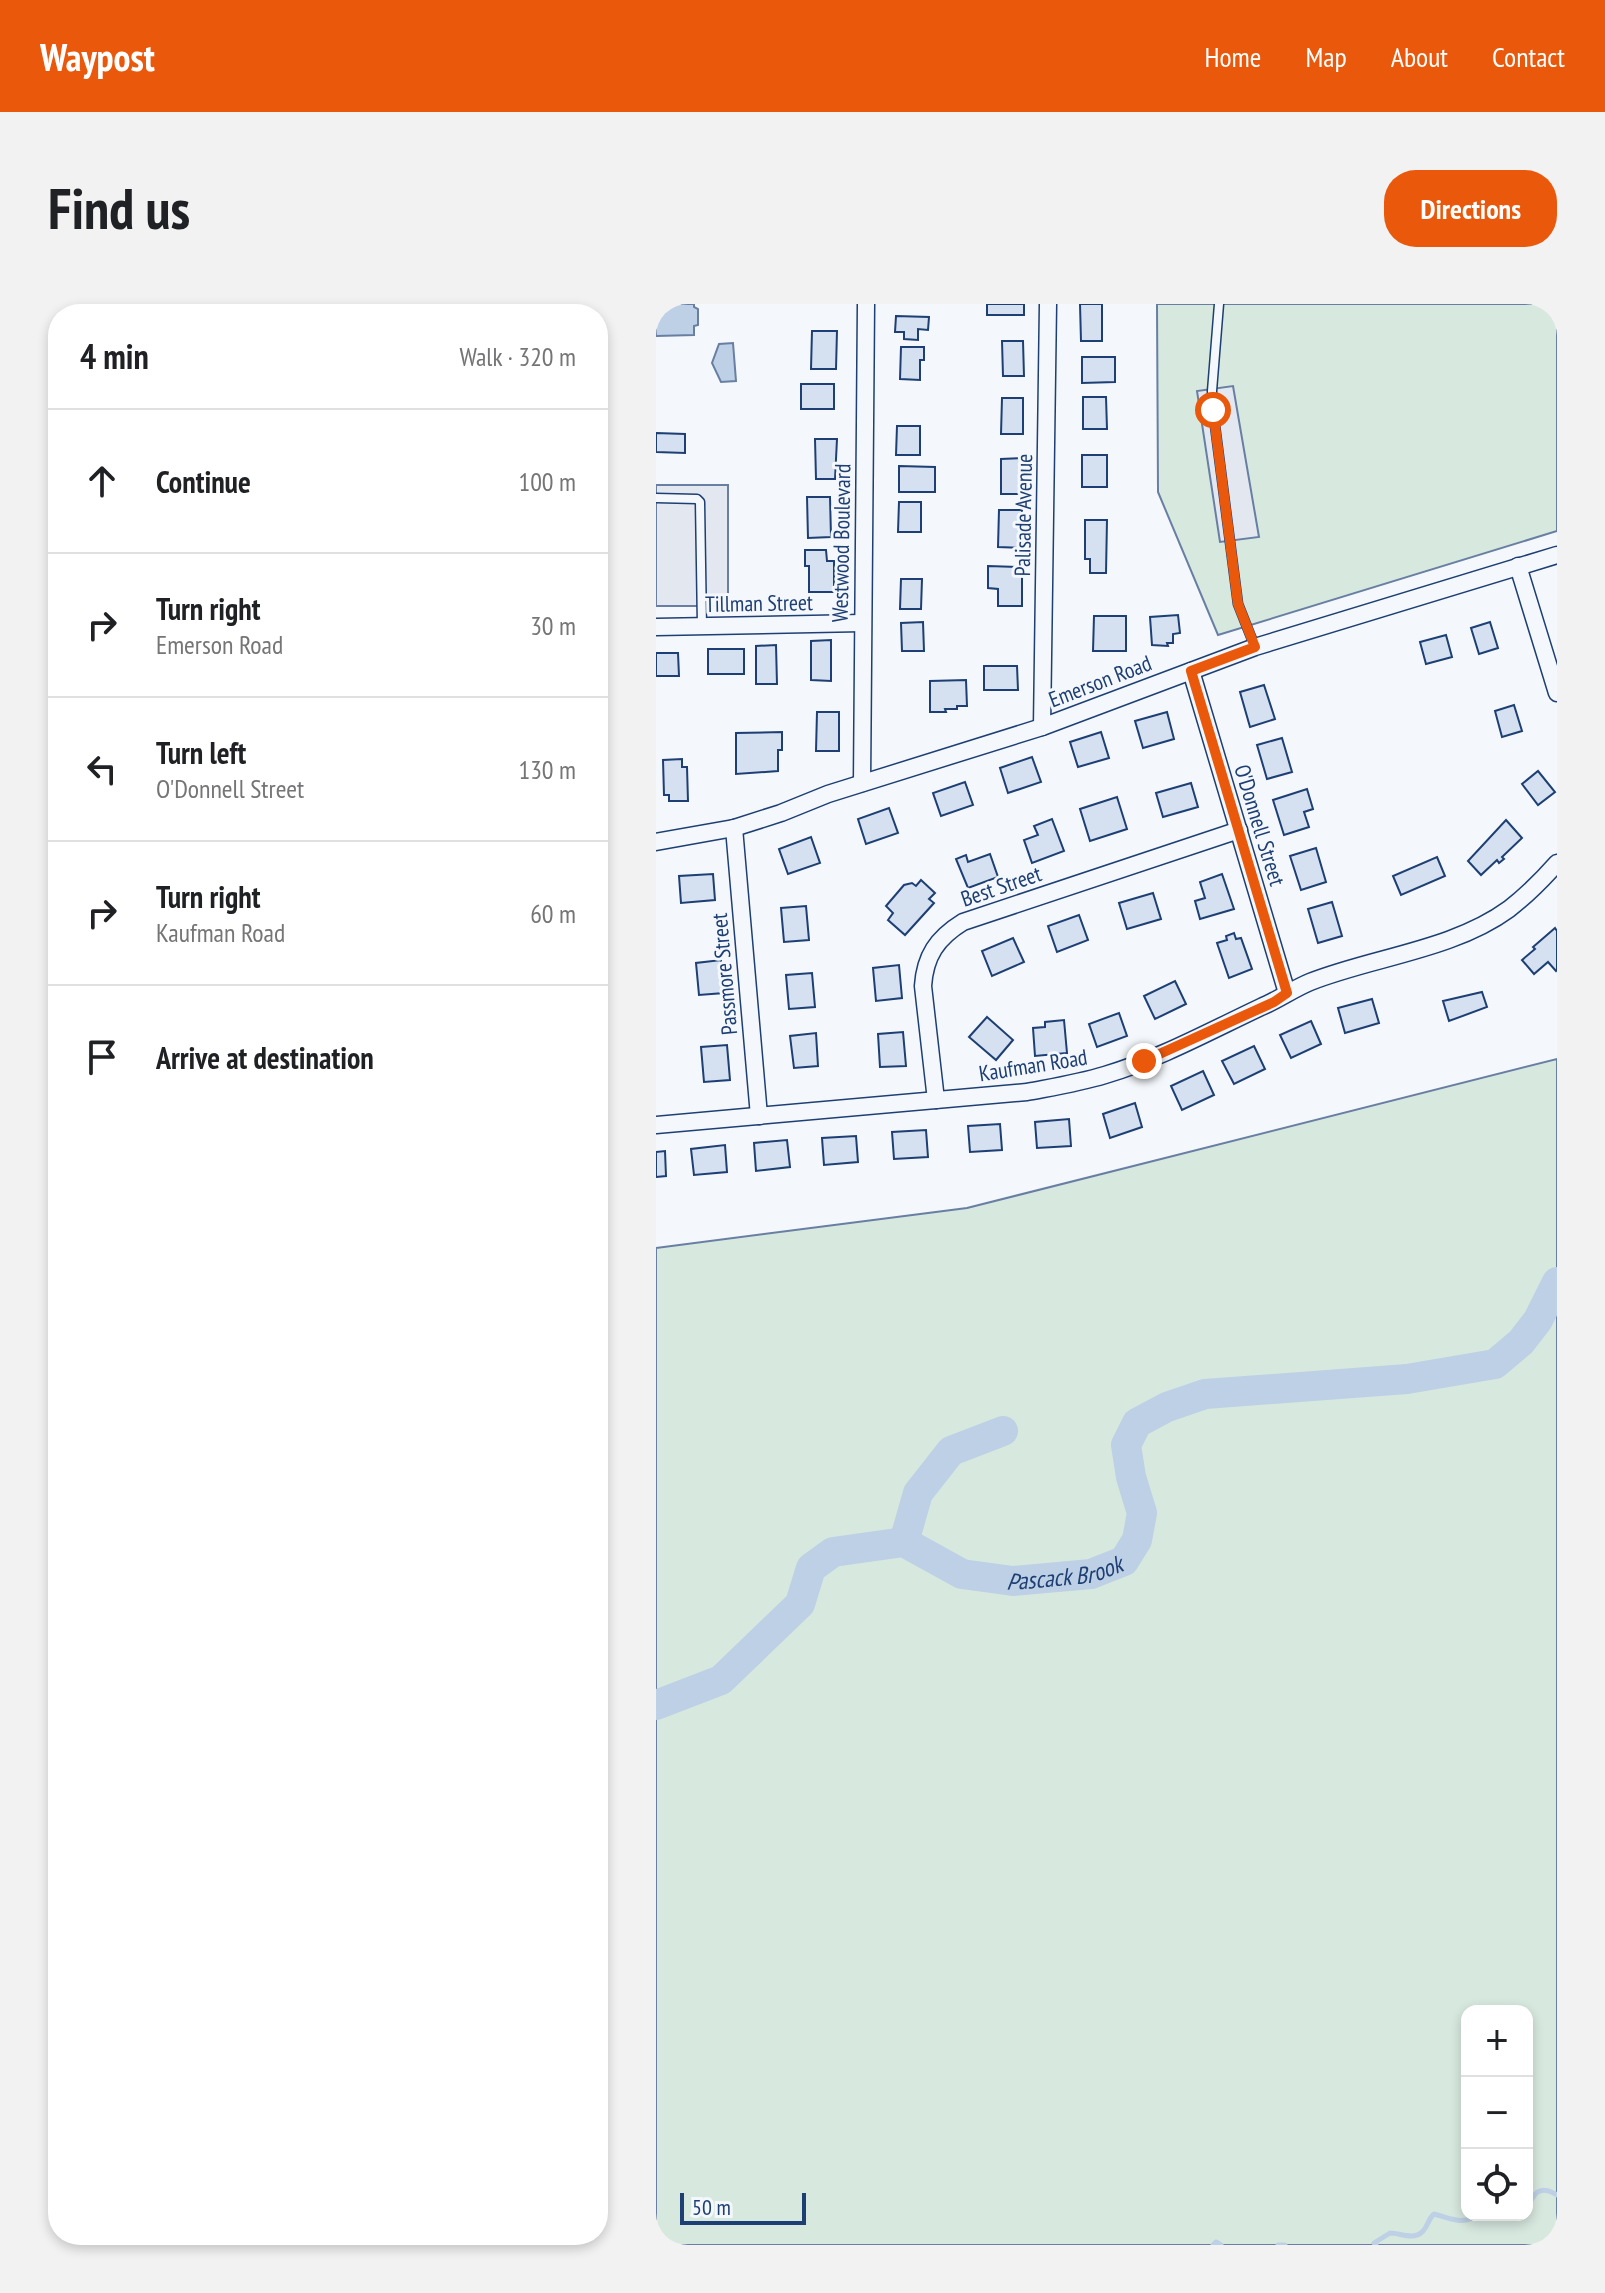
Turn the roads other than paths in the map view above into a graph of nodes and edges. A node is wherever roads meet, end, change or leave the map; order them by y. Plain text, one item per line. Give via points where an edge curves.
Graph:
1 (866, 304) edge
2 (1048, 304) edge
3 (1219, 304) edge
4 (656, 498) edge
5 (1557, 555) edge
6 (1518, 566) junction
7 (862, 623) junction
8 (702, 626) junction
9 (656, 627) edge
10 (1255, 647) junction
11 (1191, 671) junction
12 (1557, 693) edge
13 (1042, 727) junction
14 (862, 783) junction
15 (734, 828) junction
16 (1239, 830) junction
17 (656, 842) edge
18 (1557, 863) edge
19 (1287, 993) junction
20 (936, 1100) junction
21 (759, 1116) junction
22 (656, 1125) edge

1 - 7 street, Westwood Boulevard
2 - 13 street, Palisade Avenue
3 - 10 lane via 1213,410 1238,604
4 - 8 lane via 700,502
5 - 6 street, Emerson Road
6 - 10 street, Emerson Road
6 - 12 street
7 - 8 street, Tillman Street
7 - 14 street, Westwood Boulevard
8 - 9 street, Tillman Street
10 - 11 street, Emerson Road
11 - 13 street, Emerson Road
11 - 16 street, O'Donnell Street
13 - 14 street, Emerson Road
14 - 15 street, Emerson Road
15 - 17 street, Emerson Road
15 - 21 street, Passmore Street
16 - 19 street, O'Donnell Street
16 - 20 street, Best Street via 948,931 929,956 923,986
18 - 19 street, Kaufman Road via 1535,888 1480,926
19 - 20 street, Kaufman Road via 1107,1074 1027,1092
20 - 21 street, Kaufman Road
21 - 22 street, Kaufman Road

